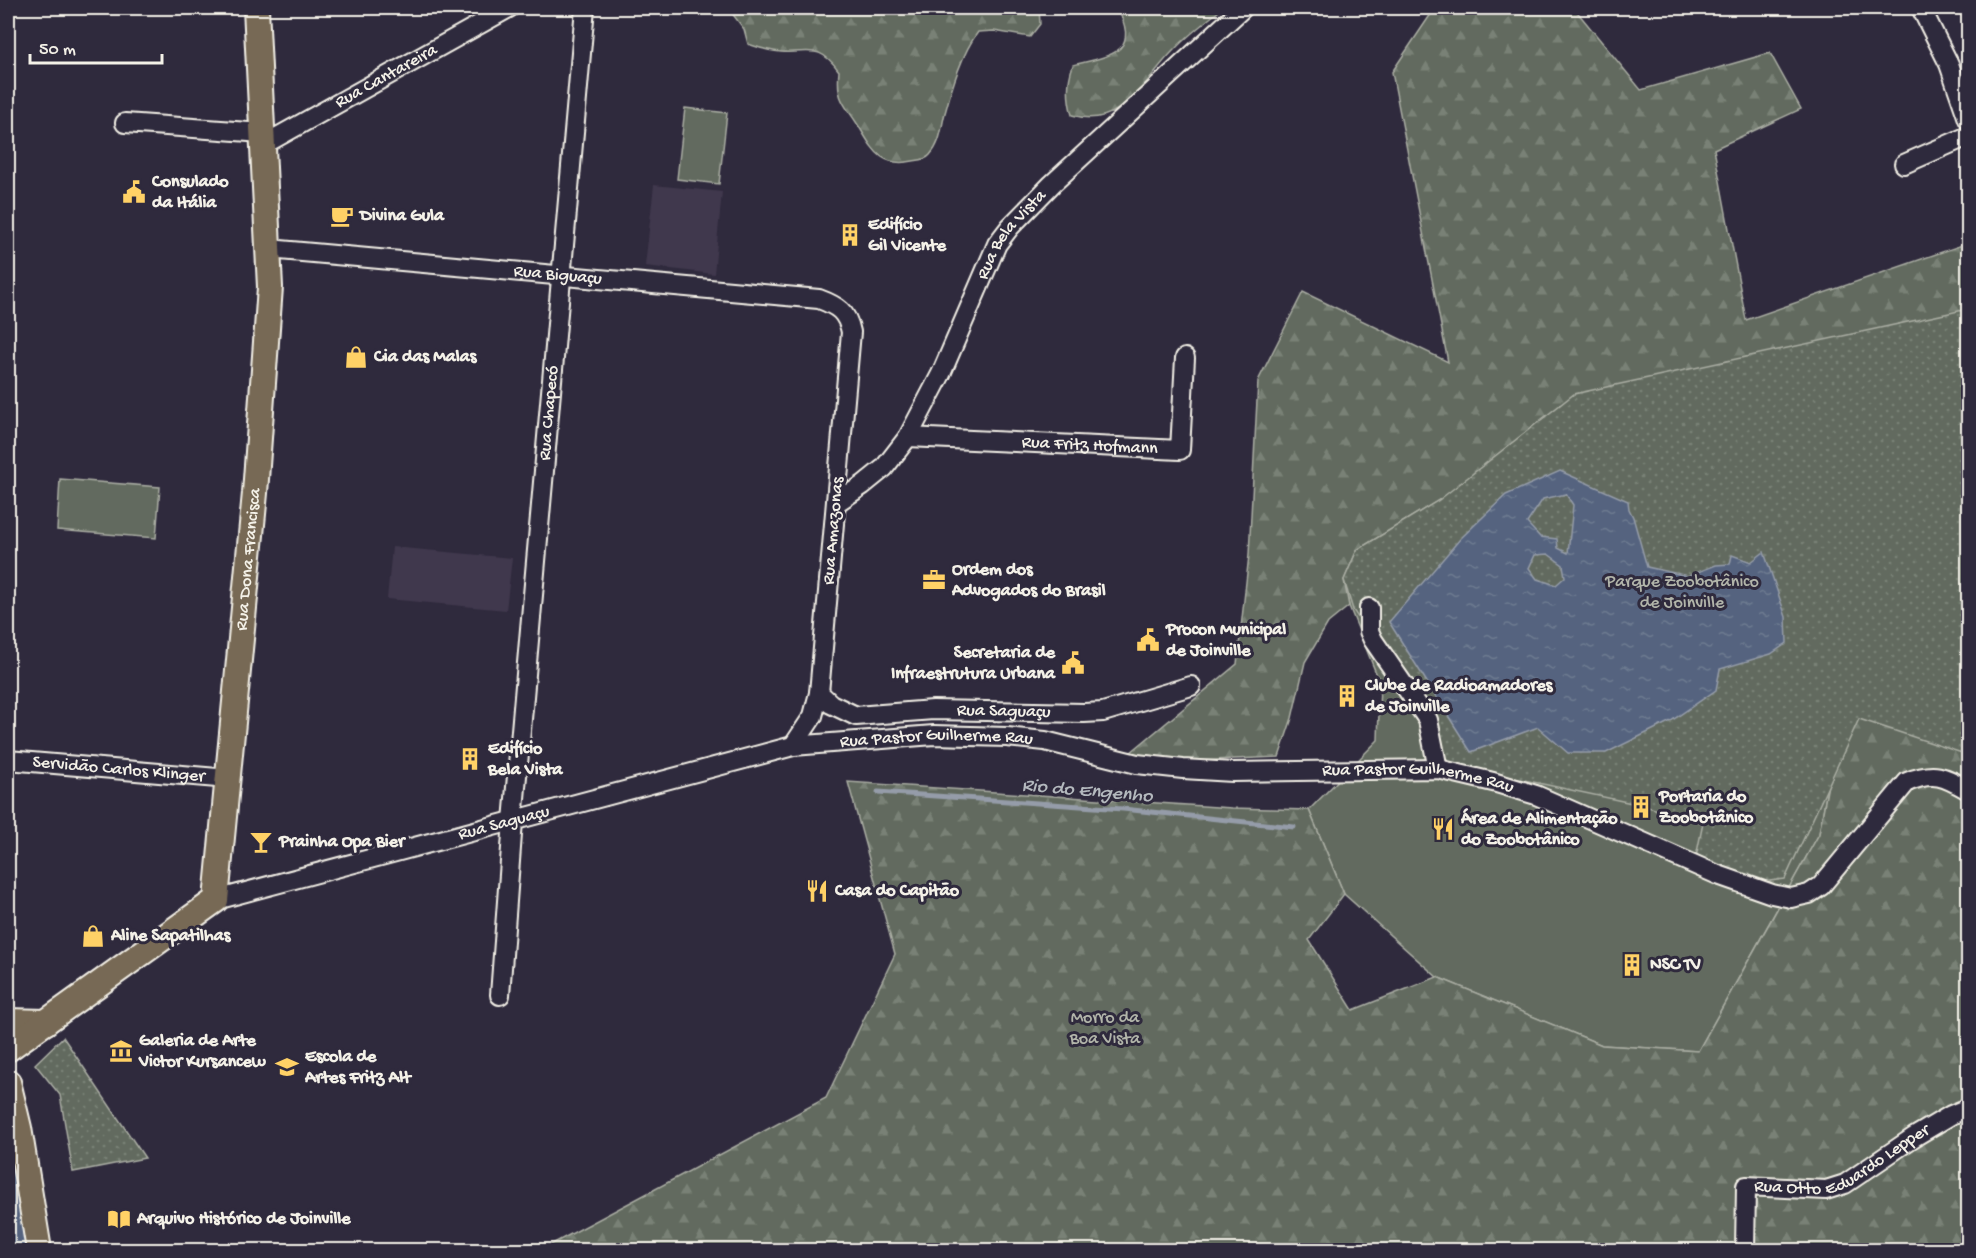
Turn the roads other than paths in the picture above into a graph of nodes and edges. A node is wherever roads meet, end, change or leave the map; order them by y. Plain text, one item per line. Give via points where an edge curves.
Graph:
1 (256, 8) edge
2 (509, 8) edge
3 (585, 8) edge
4 (1243, 8) edge
5 (1921, 8) edge
6 (1968, 119) edge
7 (125, 123) dead end
8 (1968, 136) edge
9 (263, 139) junction
10 (1904, 164) dead end
11 (269, 249) junction
12 (561, 276) junction
13 (843, 310) joint
14 (1185, 358) dead end
15 (908, 437) junction
16 (836, 503) junction
17 (1369, 608) dead end
18 (1191, 686) dead end
19 (819, 693) junction
20 (987, 710) junction
21 (873, 716) junction
22 (969, 736) junction
23 (1007, 737) junction
24 (876, 738) junction
25 (793, 746) junction
26 (8, 760) edge
27 (1438, 769) junction
28 (229, 779) junction
29 (1968, 789) edge
30 (513, 821) junction
31 (216, 900) junction
32 (500, 995) dead end
33 (8, 1021) edge
34 (46, 1022) junction
35 (8, 1049) edge
36 (8, 1082) edge
37 (1968, 1108) edge
38 (39, 1251) edge
39 (1745, 1251) edge

1 - 9 main road, Rua Dona Francisca
2 - 9 street, Rua Cantareira
3 - 12 street, Rua Chapecó
4 - 15 street, Rua Bela Vista via 1010,227 998,243 941,374
5 - 6 street via 1949,64
7 - 9 street
8 - 10 street
9 - 11 main road, Rua Dona Francisca
11 - 12 street, Rua Biguaçu
11 - 28 main road, Rua Dona Francisca via 260,433
12 - 13 street, Rua Biguaçu via 819,299
12 - 30 street, Rua Chapecó
13 - 16 street, Rua Amazonas via 851,332
14 - 15 street, Rua Fritz Hofmann via 1180,450
15 - 16 street, Rua Bela Vista via 884,468
16 - 19 street, Rua Amazonas
17 - 27 street via 1373,640 1428,720
18 - 20 street, Rua Saguaçu via 1103,712
19 - 21 street, Rua Saguaçu via 844,712
19 - 25 street, Rua Amazonas via 813,716
20 - 21 street, Rua Saguaçu
20 - 22 street
20 - 23 street
21 - 24 street
22 - 23 street, Rua Pastor Guilherme Rau
22 - 24 street, Rua Pastor Guilherme Rau
23 - 27 street, Rua Pastor Guilherme Rau via 1044,741 1137,764 1183,769
24 - 25 street, Rua Pastor Guilherme Rau
25 - 30 street, Rua Saguaçu
26 - 28 street, Servidão Carlos Klinger
27 - 29 street, Rua Pastor Guilherme Rau via 1536,795 1718,875 1791,898 1821,886 1907,782 1937,775
28 - 31 main road, Rua Dona Francisca
30 - 31 street, Rua Saguaçu
30 - 32 street, Rua Chapecó
31 - 34 main road
33 - 34 main road
34 - 35 main road
36 - 38 main road
37 - 39 street, Rua Otto Eduardo Lepper via 1951,1114 1845,1184 1826,1190 1746,1186

